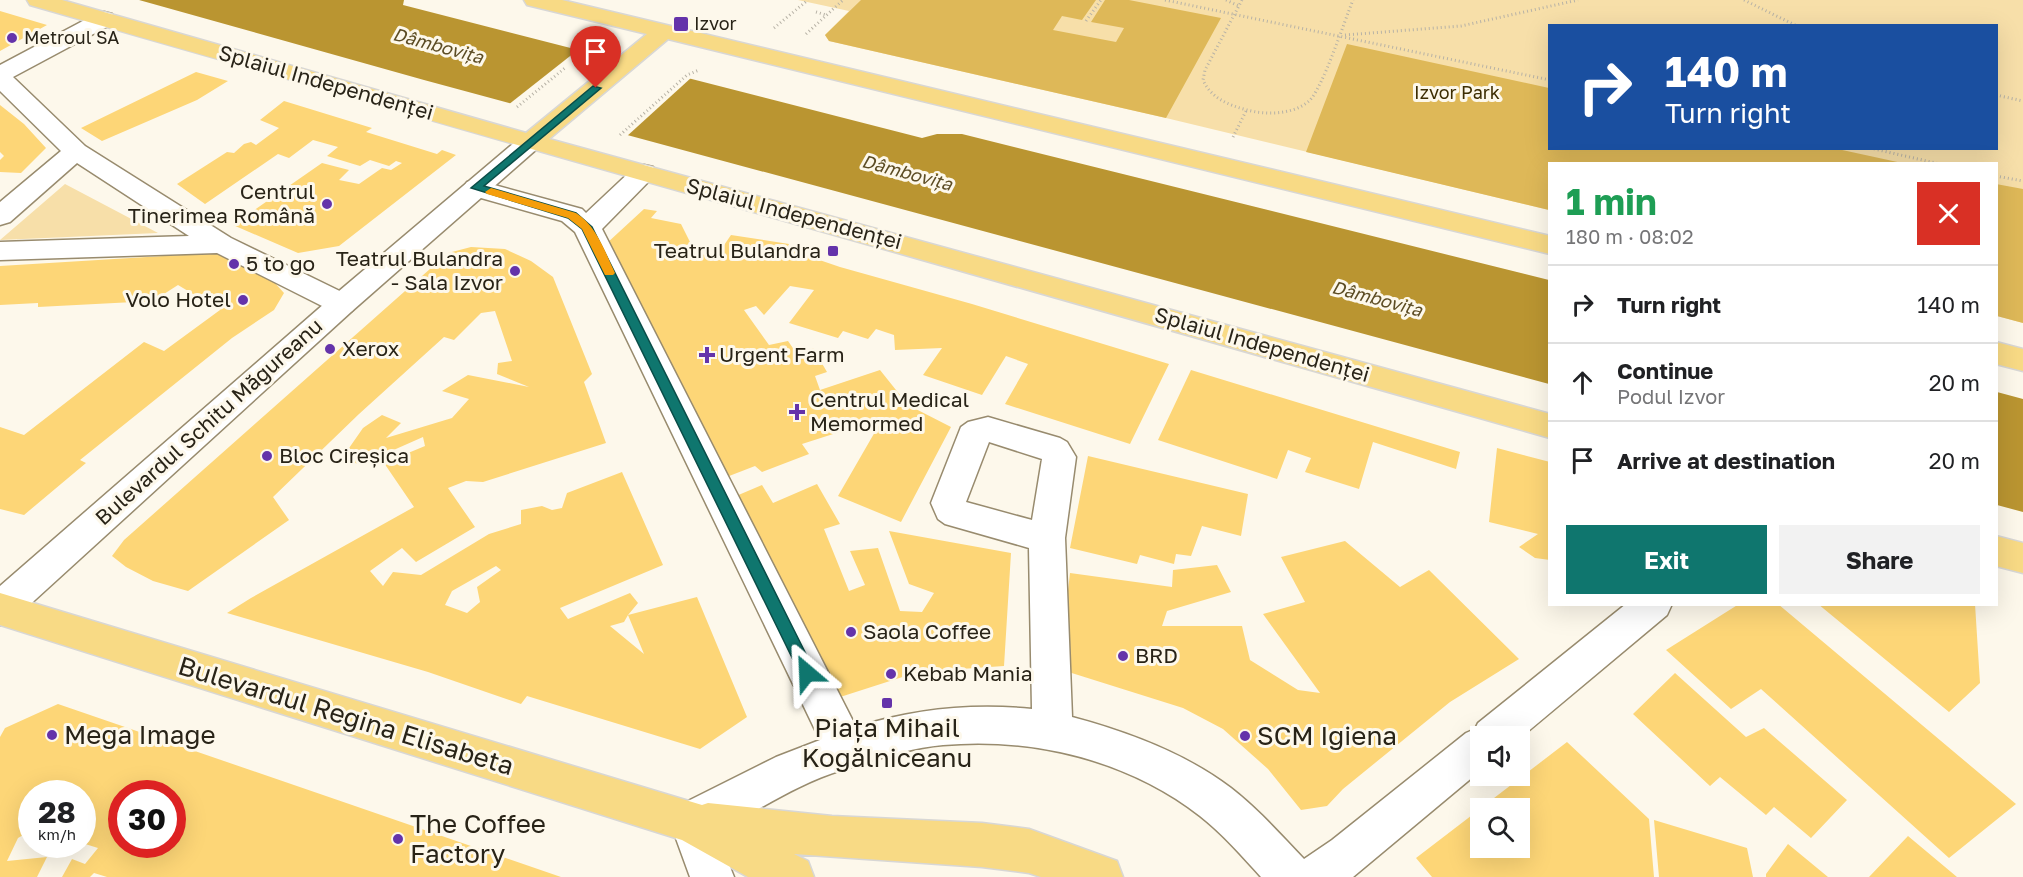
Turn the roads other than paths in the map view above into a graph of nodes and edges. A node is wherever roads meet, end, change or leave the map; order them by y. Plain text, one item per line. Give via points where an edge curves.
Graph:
1 (38, 0) edge
2 (535, 0) edge
3 (104, 19) junction
4 (663, 32) junction
5 (0, 76) edge
6 (539, 135) junction
7 (76, 151) junction
8 (644, 173) junction
9 (476, 188) junction
10 (0, 216) edge
11 (587, 227) junction
12 (221, 243) junction
13 (1548, 245) edge
14 (0, 251) edge
15 (342, 304) junction
16 (1998, 354) edge
17 (2023, 360) edge
18 (1548, 425) edge
19 (1047, 538) dead end
20 (1998, 552) edge
21 (2023, 558) edge
22 (1652, 606) edge
23 (0, 609) edge
24 (1504, 726) edge
25 (1052, 729) junction
26 (846, 750) junction
27 (1470, 754) edge
28 (691, 822) junction
29 (712, 877) edge
30 (792, 877) edge
31 (1101, 877) edge
32 (1291, 877) edge
33 (1316, 877) edge

1 - 3 main road, Splaiul Independenței
2 - 4 main road
3 - 5 street
3 - 6 main road, Splaiul Independenței
4 - 6 main road
4 - 13 main road
5 - 7 street
6 - 8 main road, Splaiul Independenței
6 - 9 street, Bulevardul Schitu Măgureanu
7 - 10 street
7 - 12 street
8 - 11 street
8 - 18 main road, Splaiul Independenței
9 - 11 street via 572,216
9 - 15 street, Bulevardul Schitu Măgureanu
11 - 26 street
12 - 14 street
12 - 15 street
15 - 23 street, Bulevardul Schitu Măgureanu
16 - 17 main road
19 - 25 street
20 - 21 main road
22 - 24 street
23 - 28 main road, Bulevardul Regina Elisabeta
25 - 26 street via 987,723 936,726 889,735
25 - 32 street via 1130,754 1173,774 1217,803
26 - 28 street
27 - 33 street
28 - 29 street
28 - 30 main road
28 - 31 main road via 1029,851

